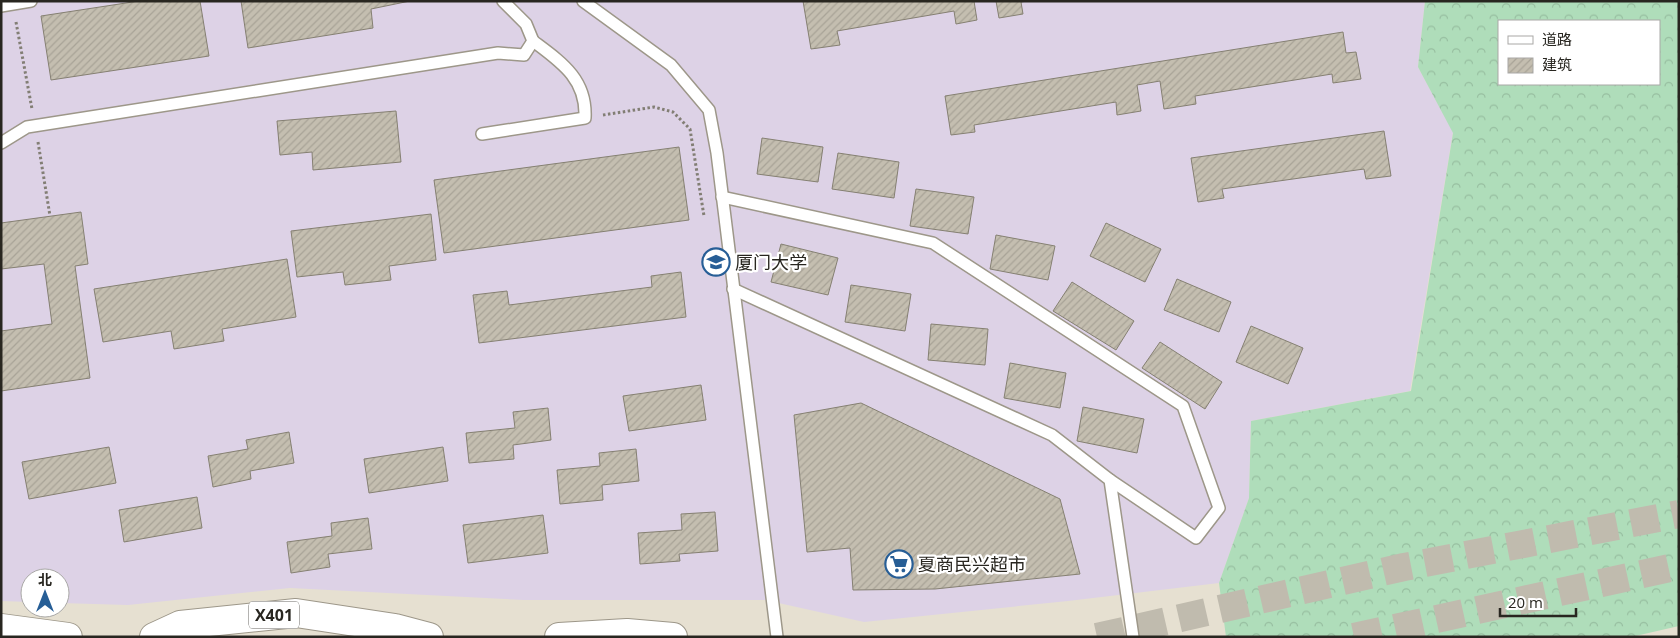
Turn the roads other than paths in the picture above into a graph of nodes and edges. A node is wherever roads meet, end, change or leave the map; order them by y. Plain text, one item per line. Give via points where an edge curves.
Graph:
1 (31, 1) edge
2 (503, 1) edge
3 (583, 1) edge
4 (1, 6) edge
5 (532, 41) junction
6 (482, 134) dead end
7 (1, 143) edge
8 (722, 197) junction
9 (733, 289) junction
10 (1110, 480) junction
11 (1, 628) edge
12 (68, 637) edge
13 (154, 637) edge
14 (429, 637) edge
15 (559, 637) edge
16 (674, 637) edge
17 (777, 637) edge
18 (1133, 637) edge

1 - 4 lane
2 - 5 lane via 526,24
3 - 8 lane via 671,66 709,110
5 - 6 lane via 562,62 581,86 586,104 585,118
5 - 7 lane via 524,55 498,53 27,127
8 - 9 lane
8 - 10 lane via 933,243 1183,406 1220,508 1196,538
9 - 10 lane via 1052,434
9 - 17 lane
10 - 18 lane
11 - 12 main road
13 - 14 main road, X401 via 180,625 296,613 395,628
15 - 16 main road via 627,633

